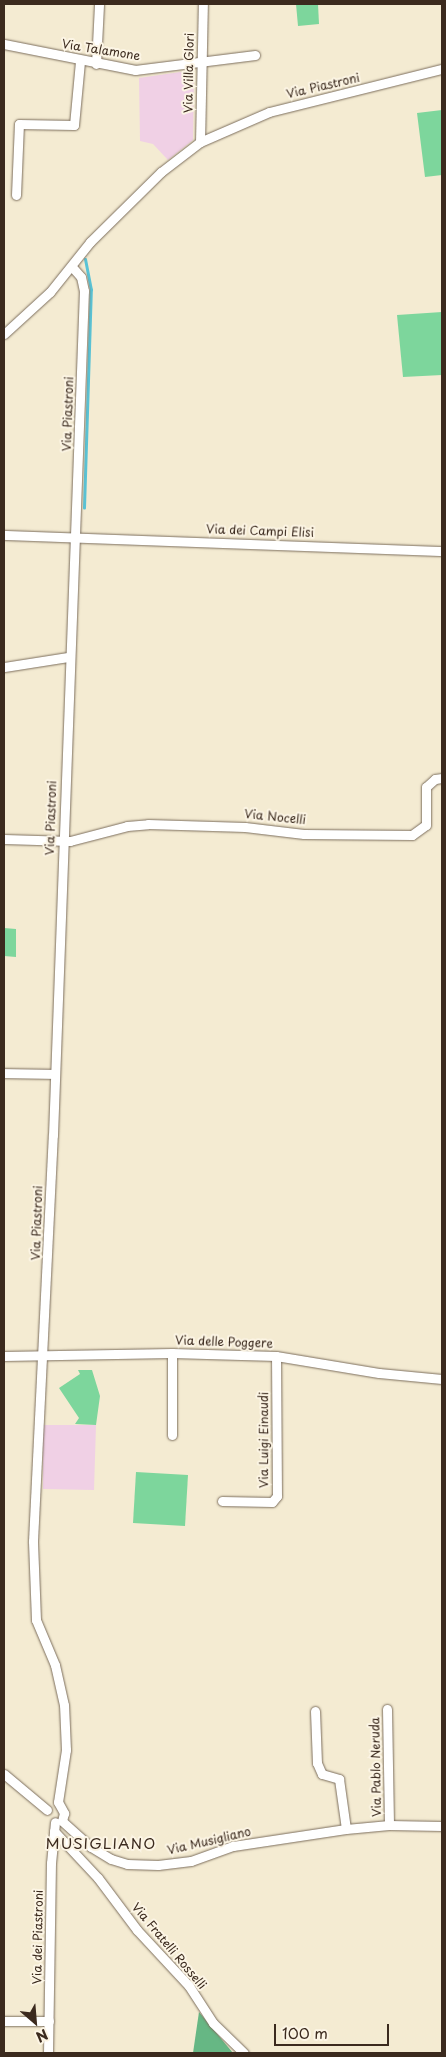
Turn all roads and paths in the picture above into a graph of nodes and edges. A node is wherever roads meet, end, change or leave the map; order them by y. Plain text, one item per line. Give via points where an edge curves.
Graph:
1 (99, 4) edge
2 (203, 4) edge
3 (4, 44) edge
4 (255, 55) dead end
5 (80, 61) junction
6 (201, 63) junction
7 (96, 64) junction
8 (442, 69) edge
9 (200, 142) junction
10 (16, 195) dead end
11 (72, 267) junction
12 (4, 334) edge
13 (4, 535) edge
14 (76, 536) junction
15 (442, 551) edge
16 (68, 658) junction
17 (4, 667) edge
18 (442, 778) edge
19 (4, 839) edge
20 (62, 842) junction
21 (4, 1074) edge
22 (54, 1074) junction
23 (172, 1353) junction
24 (4, 1356) edge
25 (42, 1356) junction
26 (276, 1356) junction
27 (442, 1379) edge
28 (172, 1435) dead end
29 (222, 1501) dead end
30 (387, 1709) dead end
31 (315, 1711) dead end
32 (4, 1774) edge
33 (58, 1802) junction
34 (47, 1810) junction
35 (57, 1825) junction
36 (389, 1825) junction
37 (442, 1826) edge
38 (346, 1829) junction
39 (4, 2021) edge
40 (48, 2021) junction
41 (48, 2053) edge
42 (244, 2053) edge

1 - 7 street
2 - 6 street, Via Villa Glori
3 - 5 street, Via Talamone
4 - 6 street, Via Talamone
5 - 7 street, Via Talamone
5 - 10 street via 74,126 19,124
6 - 7 street, Via Talamone via 141,70
6 - 9 street, Via Villa Glori
8 - 9 street, Via Piastroni via 270,112
9 - 11 street, Via Piastroni via 161,172 90,242
11 - 12 street
11 - 14 street, Via Piastroni via 82,277 84,291
13 - 14 street, Via dei Campi Elisi
14 - 15 street, Via dei Campi Elisi
14 - 16 street, Via Piastroni
16 - 17 street
16 - 20 street, Via Piastroni
18 - 20 street, Via Nocelli via 435,779 426,787 426,825 412,835 304,834 245,827 148,824
19 - 20 street
20 - 22 street, Via Piastroni
21 - 22 street
22 - 25 street, Via Piastroni
23 - 25 street, Via delle Poggere
23 - 26 street, Via delle Poggere
23 - 28 street
24 - 25 street, Via delle Poggere
25 - 33 street, Via Piastroni via 32,1578 36,1620 55,1665 64,1704 66,1750
26 - 27 street, Via delle Poggere via 379,1373
26 - 29 street, Via Luigi Einaudi via 275,1500
30 - 36 street, Via Pablo Neruda
31 - 38 street via 317,1763 322,1774 339,1779
32 - 34 street
33 - 34 street via 52,1802
33 - 35 street, Via dei Piastroni via 64,1813
34 - 35 street
35 - 38 street, Via Musigliano via 111,1858 142,1865 191,1861 233,1846
35 - 40 street, Via dei Piastroni
35 - 42 street, Via Fratelli Rosselli via 137,1930 189,1986 214,2023
36 - 37 street, Via Musigliano
36 - 38 street, Via Musigliano
39 - 40 street
40 - 41 street, Via dei Piastroni

